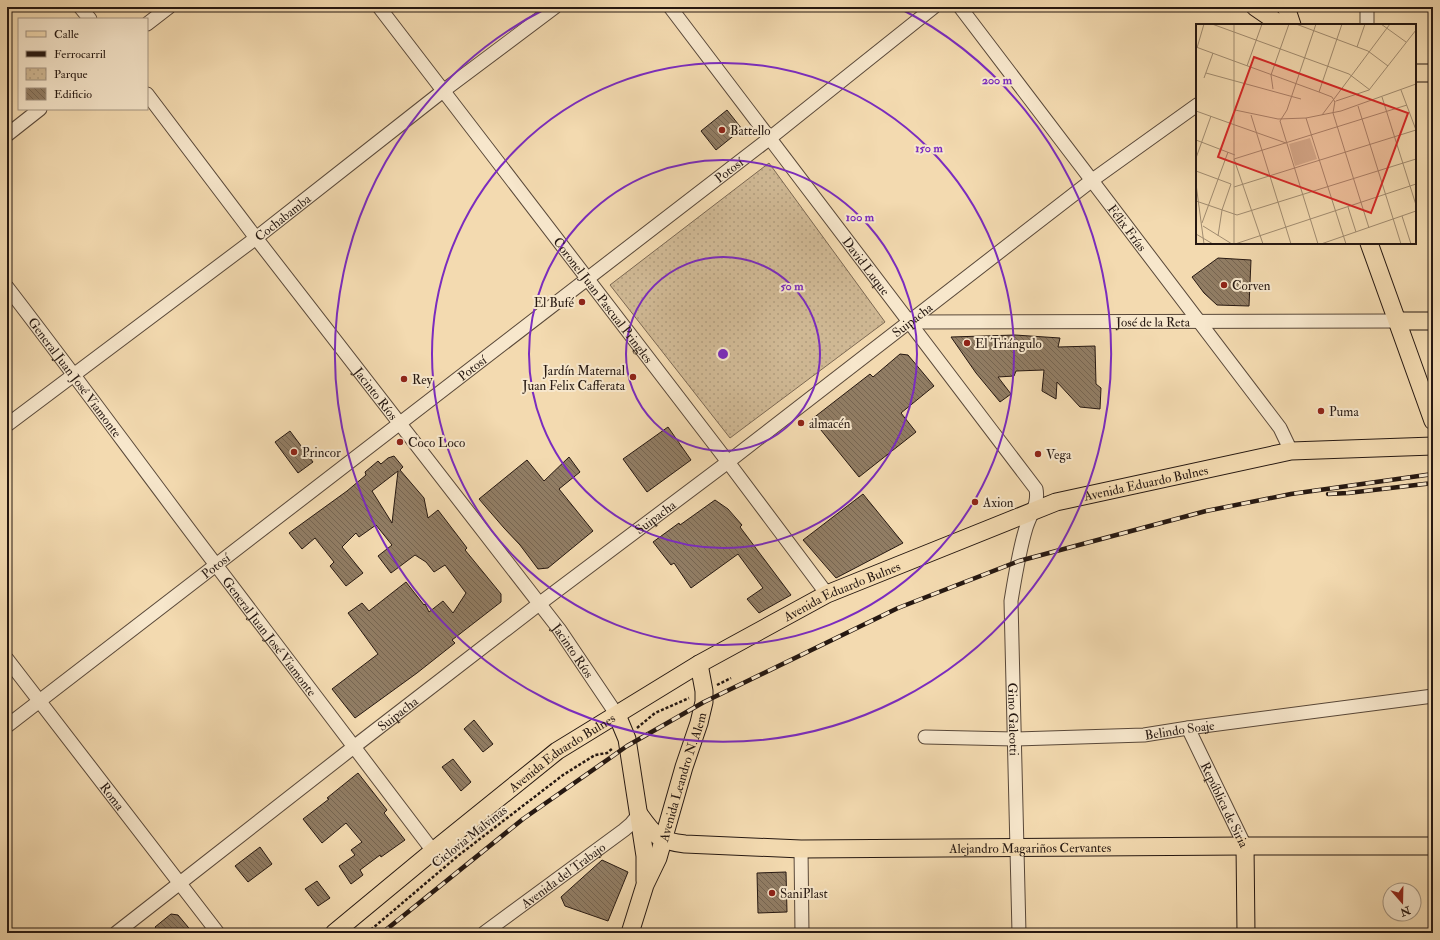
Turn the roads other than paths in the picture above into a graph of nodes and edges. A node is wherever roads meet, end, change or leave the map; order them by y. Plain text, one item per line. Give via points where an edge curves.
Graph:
1 (80, 7) edge
2 (169, 7) edge
3 (378, 7) edge
4 (555, 7) edge
5 (670, 7) edge
6 (934, 7) edge
7 (960, 7) edge
8 (1255, 7) edge
9 (1286, 7) edge
10 (1367, 7) edge
11 (89, 18) edge
12 (148, 23) edge
13 (1280, 24) edge
14 (1292, 24) edge
15 (1367, 24) edge
16 (1416, 73) edge
17 (1433, 73) edge
18 (443, 91) junction
19 (148, 95) edge
20 (1196, 106) edge
21 (39, 110) edge
22 (7, 136) edge
23 (770, 138) junction
24 (1091, 181) junction
25 (256, 238) junction
26 (1369, 244) edge
27 (587, 278) junction
28 (7, 287) edge
29 (1200, 321) junction
30 (1397, 321) junction
31 (1433, 321) edge
32 (908, 322) junction
33 (74, 374) junction
34 (1433, 421) edge
35 (399, 424) junction
36 (7, 425) edge
37 (1433, 446) edge
38 (1291, 451) junction
39 (728, 462) junction
40 (1034, 510) junction
41 (216, 565) junction
42 (827, 594) junction
43 (539, 604) junction
44 (7, 659) edge
45 (700, 664) junction
46 (1433, 696) edge
47 (40, 701) junction
48 (617, 714) junction
49 (7, 726) edge
50 (1188, 728) junction
51 (925, 737) dead end
52 (1014, 739) junction
53 (355, 746) junction
54 (639, 814) junction
55 (664, 840) junction
56 (1245, 846) junction
57 (1433, 846) edge
58 (1017, 847) junction
59 (801, 849) junction
60 (433, 851) junction
61 (180, 883) junction
62 (645, 886) junction
63 (116, 933) edge
64 (218, 933) edge
65 (334, 933) edge
66 (484, 933) edge
67 (630, 933) edge
68 (802, 933) edge
69 (1019, 933) edge
70 (1246, 933) edge

1 - 11 street
2 - 12 street
3 - 18 street, Coronel Juan Pascual Pringles
4 - 18 street, Cochabamba
5 - 23 street, David Luque
6 - 23 street, Potosí
7 - 24 street, Félix Frías
8 - 13 main road
9 - 14 main road
10 - 15 street
16 - 17 main road
18 - 25 street, Cochabamba
18 - 27 street, Coronel Juan Pascual Pringles
19 - 25 street, Jacinto Ríos
20 - 24 street, Suipacha
21 - 22 street
23 - 27 street, Potosí
23 - 32 street, David Luque
24 - 29 street, Félix Frías
24 - 32 street, Suipacha
25 - 33 street, Cochabamba
25 - 35 street, Jacinto Ríos
26 - 30 main road
27 - 35 street, Potosí
27 - 39 street, Coronel Juan Pascual Pringles
28 - 33 street, General Juan José Viamonte
29 - 30 street, José de la Reta
29 - 32 street, José de la Reta
29 - 38 street, Félix Frías via 1280,428
30 - 31 main road
30 - 34 main road
32 - 39 street, Suipacha
32 - 40 street, David Luque via 1036,489
33 - 36 street, Cochabamba
33 - 41 street, General Juan José Viamonte
35 - 41 street, Potosí
35 - 43 street, Jacinto Ríos
37 - 38 main road, Avenida Eduardo Bulnes
38 - 40 main road, Avenida Eduardo Bulnes via 1056,502
39 - 42 street, Coronel Juan Pascual Pringles
39 - 43 street, Suipacha
40 - 42 main road, Avenida Eduardo Bulnes
40 - 52 street, Gino Galeotti via 1026,528 1011,601
41 - 47 street, Potosí
41 - 53 street, General Juan José Viamonte
42 - 45 main road, Avenida Eduardo Bulnes
43 - 48 street, Jacinto Ríos
43 - 53 street, Suipacha
44 - 47 street, Roma
45 - 48 main road, Avenida Eduardo Bulnes
45 - 55 main road, Avenida Leandro N. Alem via 704,702
46 - 50 street, Belindo Soaje
47 - 49 street, Potosí
47 - 61 street, Roma
48 - 54 main road, Avenida Leandro N. Alem via 626,737
48 - 60 main road, Avenida Eduardo Bulnes via 557,752
50 - 52 street, Belindo Soaje via 1144,735
50 - 56 street, República de Siria
51 - 52 street, Belindo Soaje
52 - 58 street, Gino Galeotti
53 - 60 street, General Juan José Viamonte
53 - 61 street, Suipacha
54 - 55 main road via 653,832
54 - 62 main road, Avenida Leandro N. Alem via 645,856
54 - 66 street, Avenida del Trabajo via 624,830
55 - 59 main road, Alejandro Magariños Cervantes via 685,844
55 - 62 main road, Avenida Leandro N. Alem
56 - 57 main road, Alejandro Magariños Cervantes
56 - 58 main road, Alejandro Magariños Cervantes
56 - 70 main road, República de Siria
58 - 59 main road, Alejandro Magariños Cervantes
58 - 69 street, Gino Galeotti
59 - 68 street
60 - 65 main road, Avenida Eduardo Bulnes
61 - 63 street, Suipacha
61 - 64 street, Roma
62 - 67 main road, Avenida Leandro N. Alem

